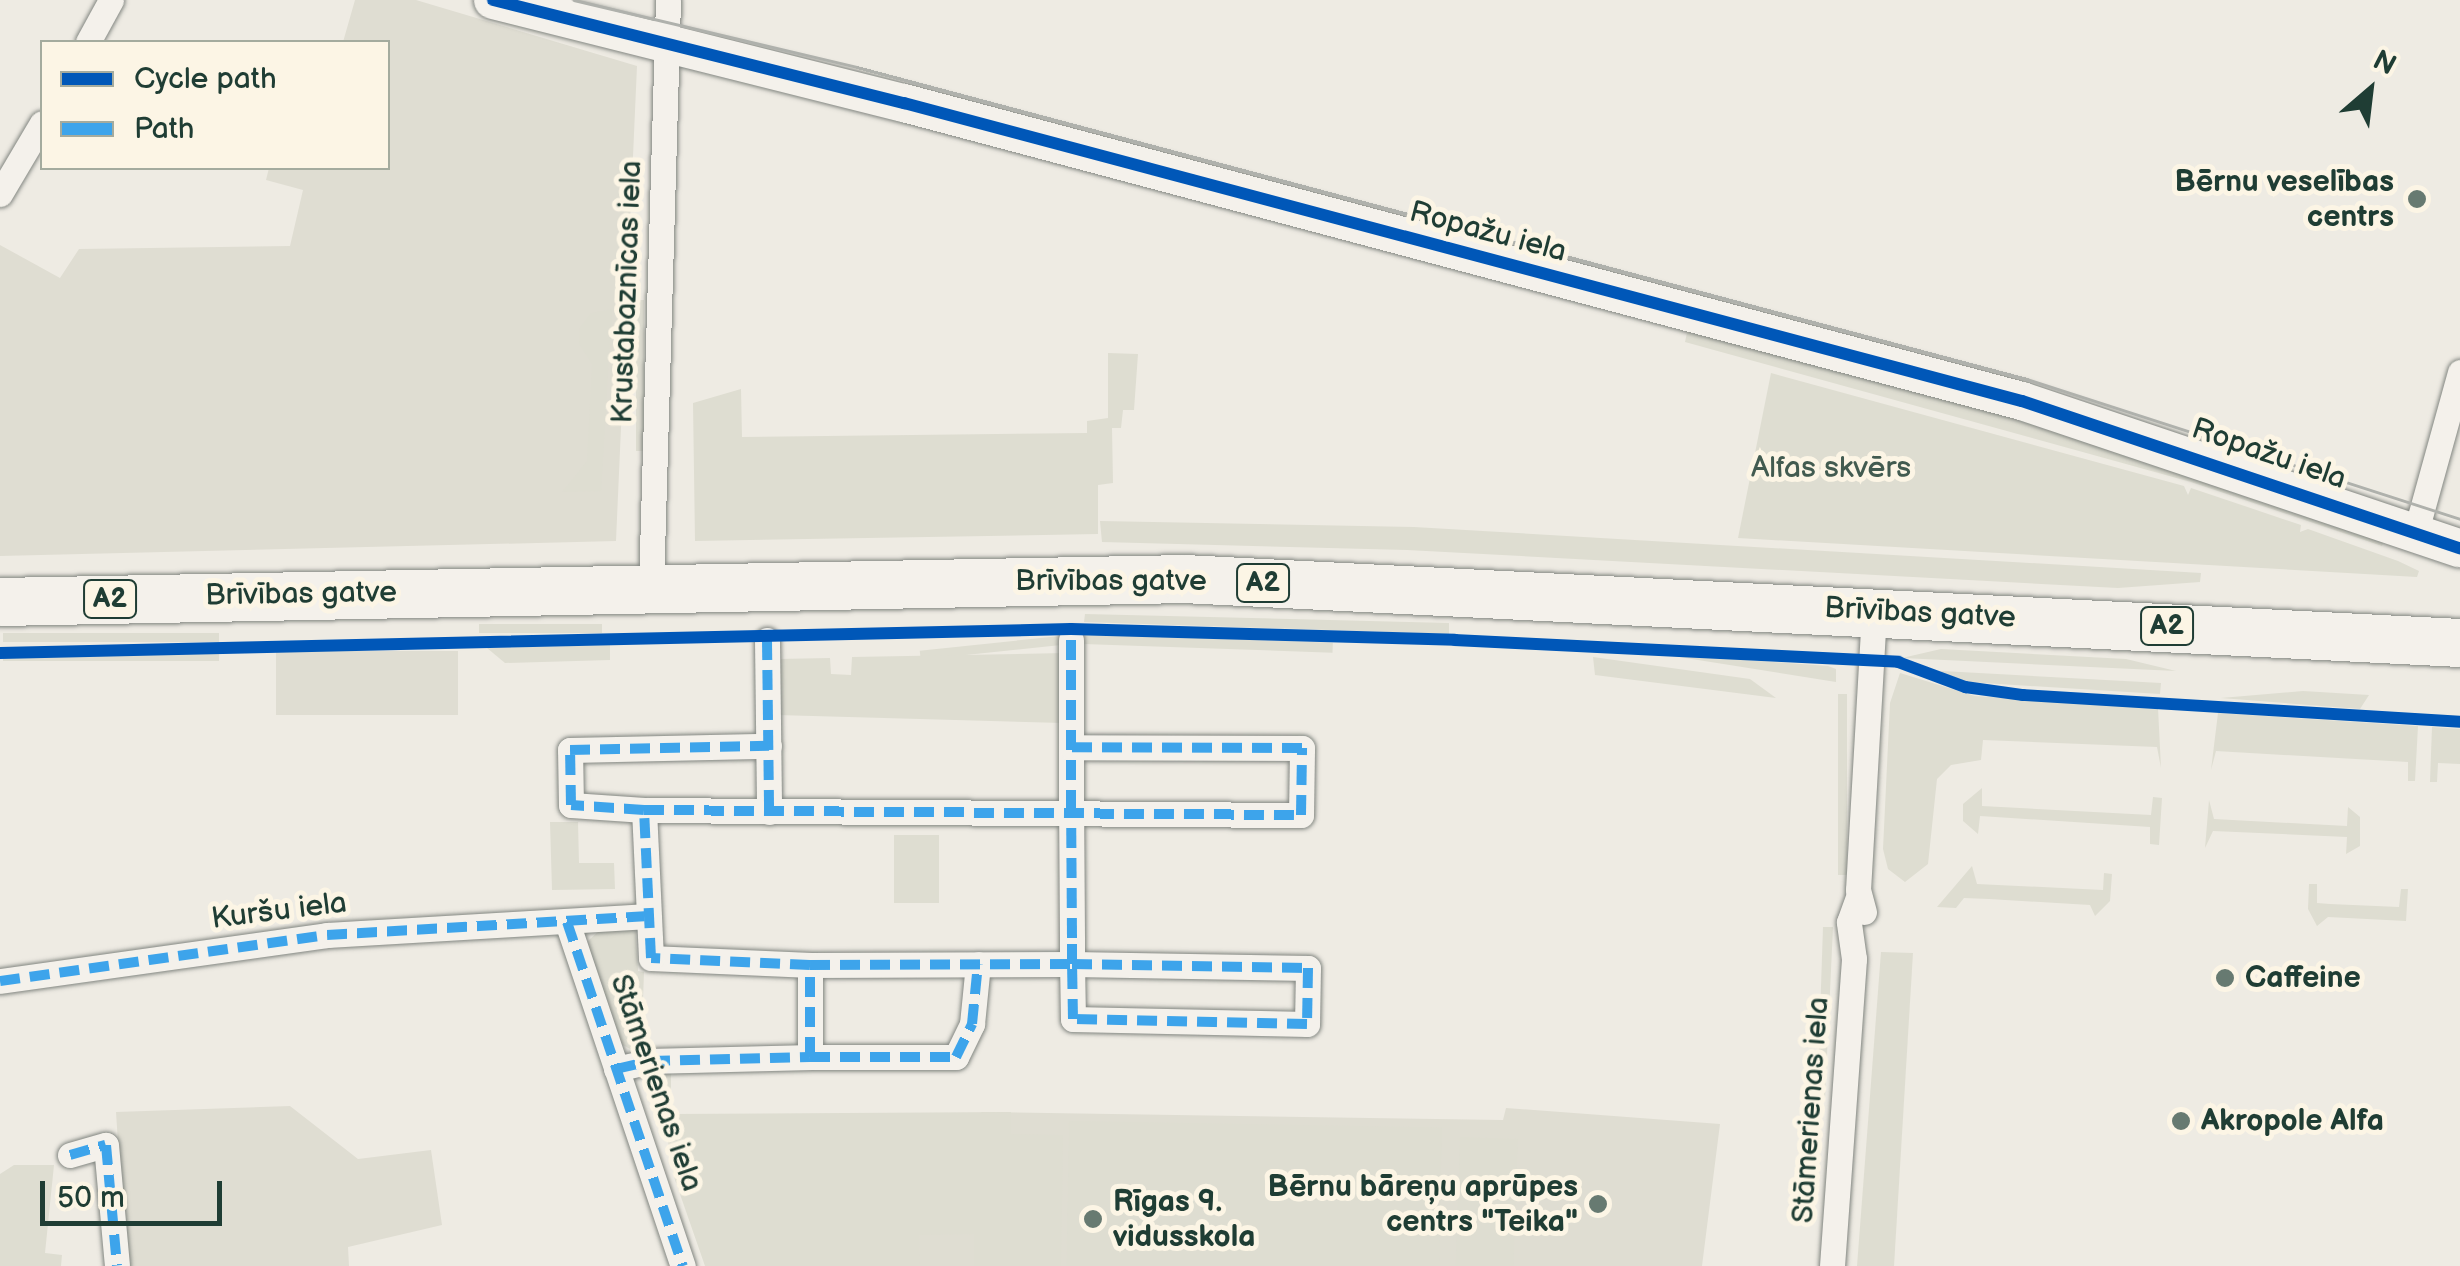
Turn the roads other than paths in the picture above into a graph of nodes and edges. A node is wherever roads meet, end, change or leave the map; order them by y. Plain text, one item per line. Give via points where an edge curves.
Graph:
1 (111, 0) edge
2 (494, 0) edge
3 (668, 0) edge
4 (89, 40) edge
5 (668, 43) junction
6 (40, 125) edge
7 (0, 194) edge
8 (2460, 372) edge
9 (2416, 531) junction
10 (2460, 548) edge
11 (651, 587) junction
12 (0, 602) edge
13 (1874, 610) junction
14 (766, 640) dead end
15 (1071, 640) dead end
16 (2460, 643) edge
17 (770, 746) junction
18 (1071, 747) junction
19 (644, 810) junction
20 (1071, 810) junction
21 (769, 812) junction
22 (644, 916) junction
23 (567, 922) junction
24 (978, 964) junction
25 (1072, 964) junction
26 (810, 966) junction
27 (0, 982) edge
28 (810, 1056) junction
29 (616, 1069) junction
30 (70, 1154) dead end
31 (117, 1266) edge
32 (683, 1266) edge
33 (1832, 1266) edge

1 - 4 street
2 - 5 street, Ropažu iela
3 - 5 street, Krustabaznīcas iela
5 - 9 street, Ropažu iela via 2022,401
5 - 11 street, Krustabaznīcas iela
6 - 7 street
8 - 9 street
9 - 10 street, Ropažu iela
11 - 12 highway, Brīvības gatve / A2
11 - 13 highway, Brīvības gatve / A2 via 1184,579
13 - 16 highway, Brīvības gatve / A2
13 - 33 street, Stāmerienas iela via 1858,897 1868,922 1854,959
14 - 17 street
15 - 18 street
17 - 19 street via 570,750 572,805
17 - 21 street
18 - 20 street
18 - 20 street via 1302,748 1302,815
19 - 21 street
19 - 22 street
20 - 21 street
20 - 25 street
22 - 23 street, Kuršu iela
22 - 26 street via 650,958
23 - 27 street, Kuršu iela via 326,935
23 - 29 street, Stāmerienas iela
24 - 25 street
24 - 26 street
24 - 28 street via 972,1024 956,1057
25 - 25 street via 1308,968 1307,1024 1073,1019
26 - 28 street
28 - 29 street via 650,1061
29 - 32 street, Stāmerienas iela
30 - 31 street via 106,1145

